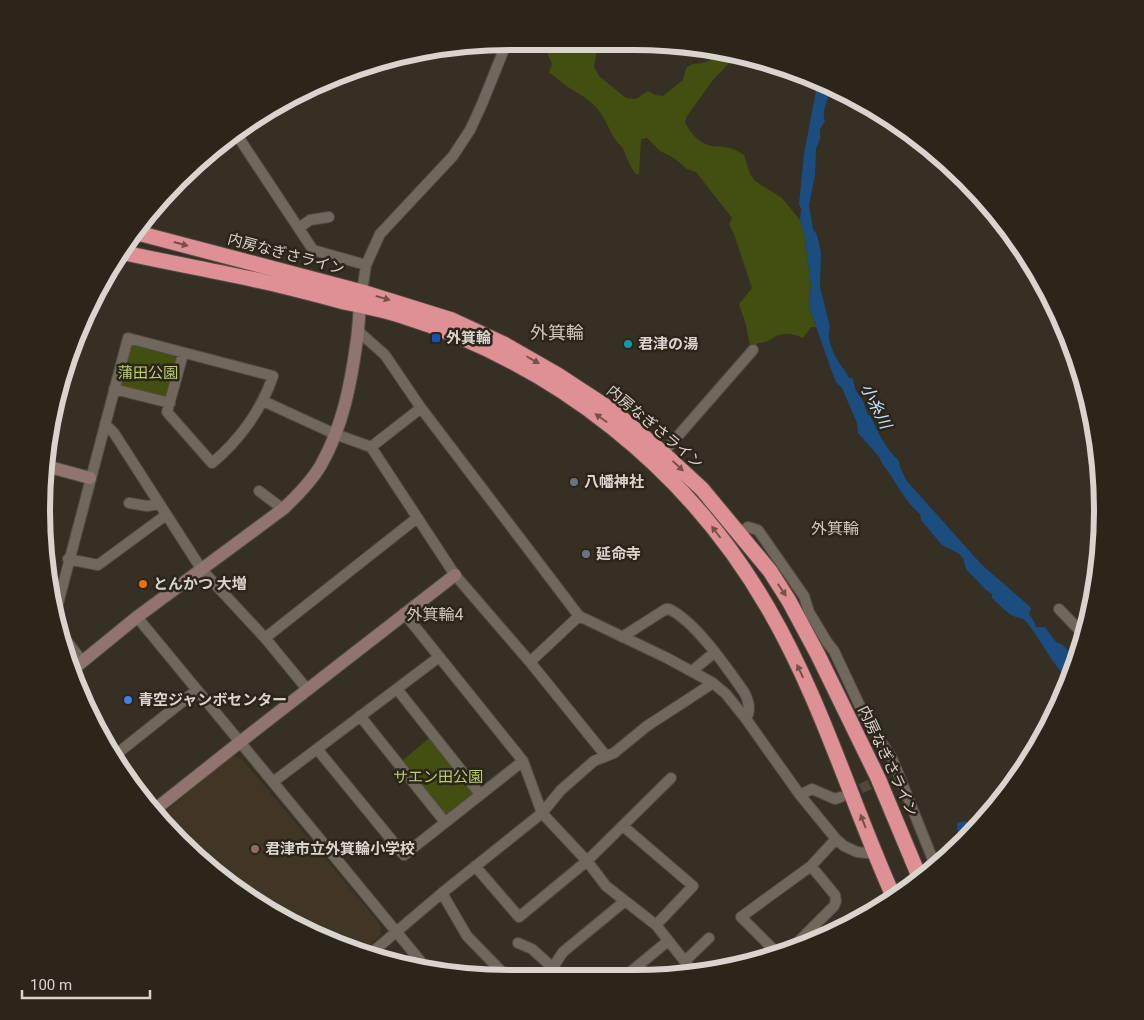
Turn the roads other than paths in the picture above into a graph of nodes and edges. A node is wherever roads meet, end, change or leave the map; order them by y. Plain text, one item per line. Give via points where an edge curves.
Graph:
1 (504, 50) edge
2 (239, 138) edge
3 (329, 217) dead end
4 (299, 228) junction
5 (142, 234) edge
6 (128, 254) edge
7 (366, 264) junction
8 (361, 299) junction
9 (358, 331) junction
10 (753, 350) dead end
11 (184, 354) junction
12 (114, 389) junction
13 (263, 401) junction
14 (170, 403) junction
15 (421, 408) junction
16 (105, 424) junction
17 (335, 434) junction
18 (371, 447) junction
19 (663, 452) junction
20 (52, 468) edge
21 (90, 478) junction
22 (259, 491) dead end
23 (129, 503) dead end
24 (159, 504) junction
25 (283, 509) junction
26 (166, 515) junction
27 (417, 518) junction
28 (739, 534) junction
29 (68, 560) junction
30 (202, 570) junction
31 (455, 575) junction
32 (59, 599) edge
33 (1059, 609) dead end
34 (404, 613) junction
35 (579, 616) junction
36 (137, 617) junction
37 (1078, 629) edge
38 (622, 637) junction
39 (265, 638) junction
40 (71, 646) edge
41 (715, 652) junction
42 (439, 657) junction
43 (82, 661) junction
44 (530, 662) junction
45 (77, 666) edge
46 (692, 671) junction
47 (713, 683) junction
48 (307, 689) junction
49 (397, 689) junction
50 (197, 690) junction
51 (857, 699) junction
52 (843, 706) junction
53 (360, 716) junction
54 (746, 719) junction
55 (240, 742) junction
56 (317, 749) junction
57 (119, 752) edge
58 (606, 756) junction
59 (523, 761) junction
60 (897, 773) junction
61 (886, 777) tunnel mouth
62 (671, 778) dead end
63 (273, 782) junction
64 (480, 794) junction
65 (800, 795) junction
66 (842, 797) tunnel mouth
67 (159, 807) edge
68 (542, 813) junction
69 (445, 822) junction
70 (623, 826) junction
71 (836, 839) junction
72 (876, 854) junction
73 (587, 860) junction
74 (933, 860) dead end
75 (476, 866) junction
76 (811, 866) junction
77 (917, 873) edge
78 (891, 891) edge
79 (442, 893) junction
80 (625, 902) junction
81 (656, 925) junction
82 (396, 932) junction
83 (709, 938) dead end
84 (802, 938) edge
85 (668, 941) junction
86 (518, 943) dead end
87 (772, 949) edge
88 (375, 950) edge
89 (419, 961) edge
90 (684, 961) junction
91 (689, 967) edge
92 (553, 968) joint
93 (500, 970) edge
94 (633, 970) edge

1 - 7 street via 470,130 453,156 380,234
2 - 4 street
3 - 4 street via 310,220
4 - 7 street via 313,250
5 -> 8 highway, 内房なぎさライン
6 - 8 highway, 内房なぎさライン
7 - 8 street
8 - 9 street
8 -> 19 highway, 内房なぎさライン via 452,320 504,344 613,411
72 -> 8 highway, 内房なぎさライン via 820,715 769,608 734,556 682,491 608,423 540,377 449,333
9 - 15 street via 385,355
9 - 17 street via 346,400
10 - 19 street
11 - 12 street via 128,338
11 - 13 street via 273,376
11 - 14 street
12 - 14 street
12 - 16 street
13 - 14 street via 245,428 212,463 167,412
13 - 17 street
15 - 18 street
15 - 35 street
16 - 21 street
16 - 24 street
17 - 18 street
17 - 25 street via 320,466
18 - 27 street
19 -> 28 highway, 内房なぎさライン via 702,490
20 - 21 street
21 - 29 street
22 - 25 street
23 - 24 street
24 - 26 street
25 - 30 street
26 - 29 street via 98,565
26 - 30 street
27 - 31 street
27 - 39 street
28 - 51 street via 748,527 758,530 804,596 809,612 834,651
28 -> 52 highway, 内房なぎさライン via 789,601
29 - 32 street
30 - 36 street
30 - 39 street
31 - 34 street
31 - 44 street
33 - 37 street
34 - 42 street
34 - 48 street
35 - 38 street
35 - 44 street
36 - 43 street
36 - 50 street
38 - 41 street via 669,609 684,619
38 - 46 street
39 - 48 street
40 - 43 street
41 - 46 street
41 - 54 street via 748,699
42 - 49 street
42 - 59 street
43 - 45 street
44 - 58 street
46 - 47 street
47 - 54 street
47 - 58 street
48 - 55 street
49 - 53 street
49 - 64 street
50 - 55 street
50 - 57 street
51 - 52 street
51 - 60 street via 892,758
52 - 77 highway, 内房なぎさライン via 878,778
53 - 56 street
53 - 69 street
54 - 65 street
55 - 63 street
55 - 67 street
56 - 63 street
56 - 69 street via 404,855
58 - 68 street via 594,761 561,790
59 - 64 street
59 - 68 street
60 - 61 street
60 - 74 street
62 - 70 street
63 - 82 street
64 - 69 street
65 - 66 street via 812,789 835,798
65 - 71 street
68 - 73 street
68 - 75 street
70 - 73 street
70 - 81 street via 693,886
71 - 72 street via 857,852
71 - 76 street
72 - 78 highway, 内房なぎさライン
73 - 75 street via 519,916
73 - 80 street via 606,886
75 - 79 street
76 - 84 street via 836,900 834,906
76 - 87 street via 740,917
79 - 82 street
79 - 93 street via 467,936
80 - 81 street
80 - 92 street via 564,952
81 - 85 street
82 - 88 street
82 - 89 street
83 - 90 street
85 - 90 street
85 - 94 street
86 - 92 street
90 - 91 street

